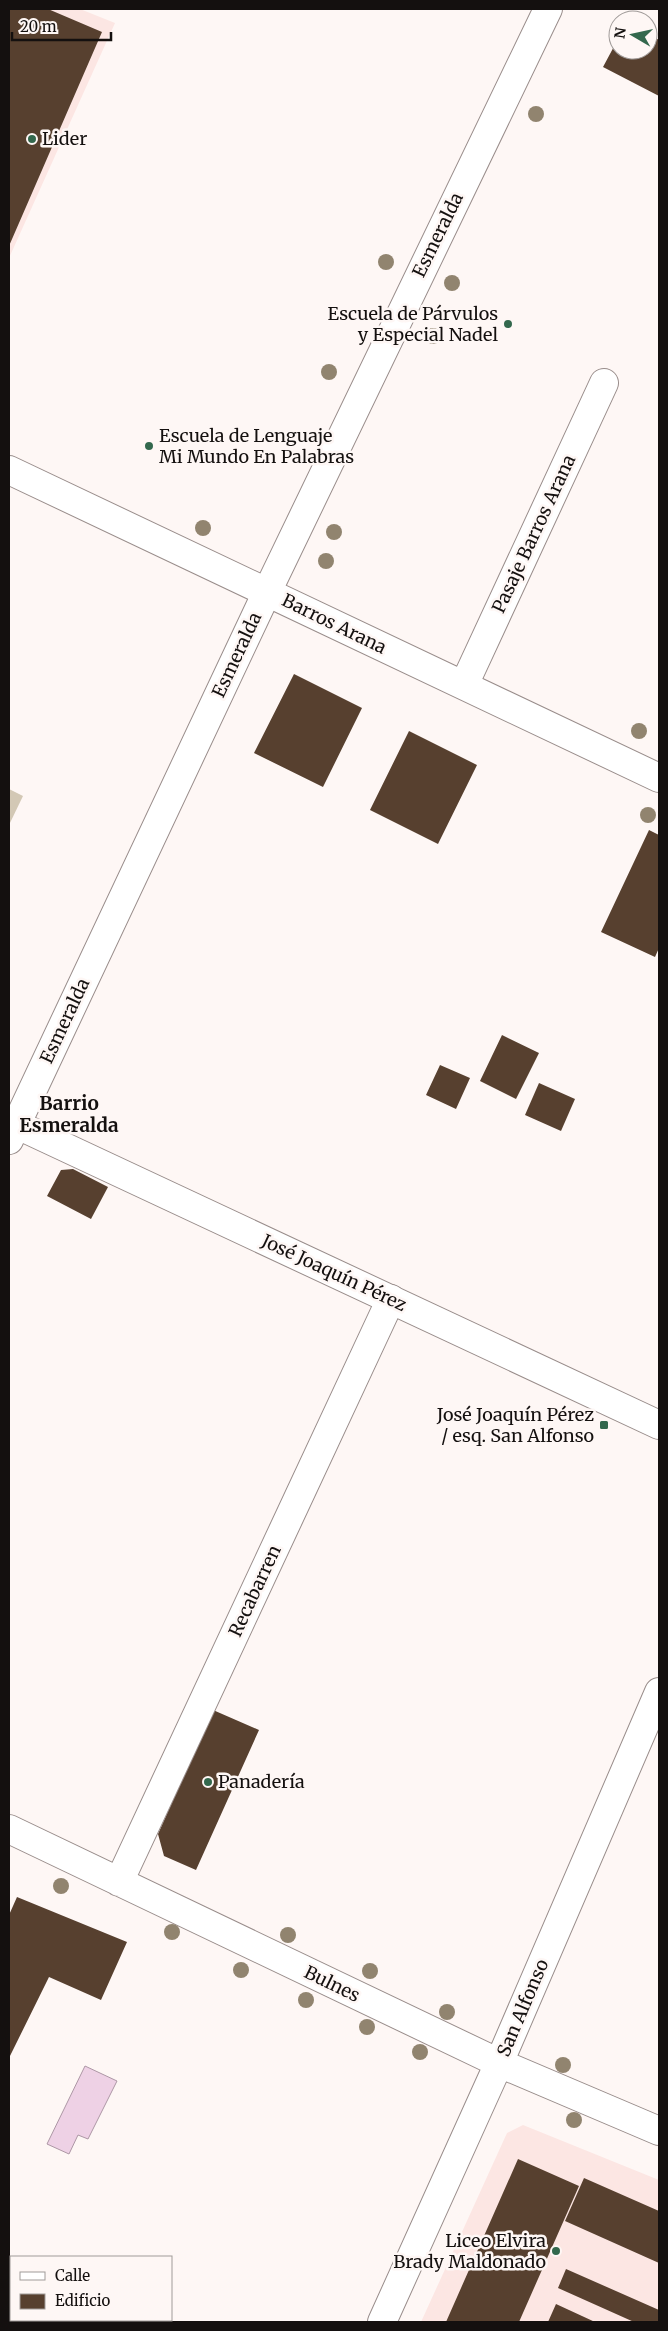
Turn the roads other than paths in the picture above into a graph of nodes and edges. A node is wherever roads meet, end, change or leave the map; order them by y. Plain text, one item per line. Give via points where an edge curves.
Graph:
1 (548, 9) edge
2 (604, 383) dead end
3 (9, 470) edge
4 (267, 592) junction
5 (464, 685) junction
6 (659, 778) edge
7 (11, 1129) edge
8 (391, 1299) junction
9 (659, 1425) edge
10 (659, 1692) edge
11 (9, 1829) edge
12 (119, 1882) junction
13 (499, 2063) junction
14 (659, 2131) edge
15 (382, 2322) edge

1 - 4 street, Esmeralda
2 - 5 street, Pasaje Barros Arana
3 - 4 street, Barros Arana
4 - 5 street, Barros Arana
4 - 7 street, Esmeralda
5 - 6 street, Barros Arana
7 - 8 street, José Joaquín Pérez
8 - 9 street, José Joaquín Pérez
8 - 12 street, Recabarren
10 - 13 street, San Alfonso
11 - 12 street, Bulnes
12 - 13 street, Bulnes
13 - 14 street, Bulnes
13 - 15 street, San Alfonso

